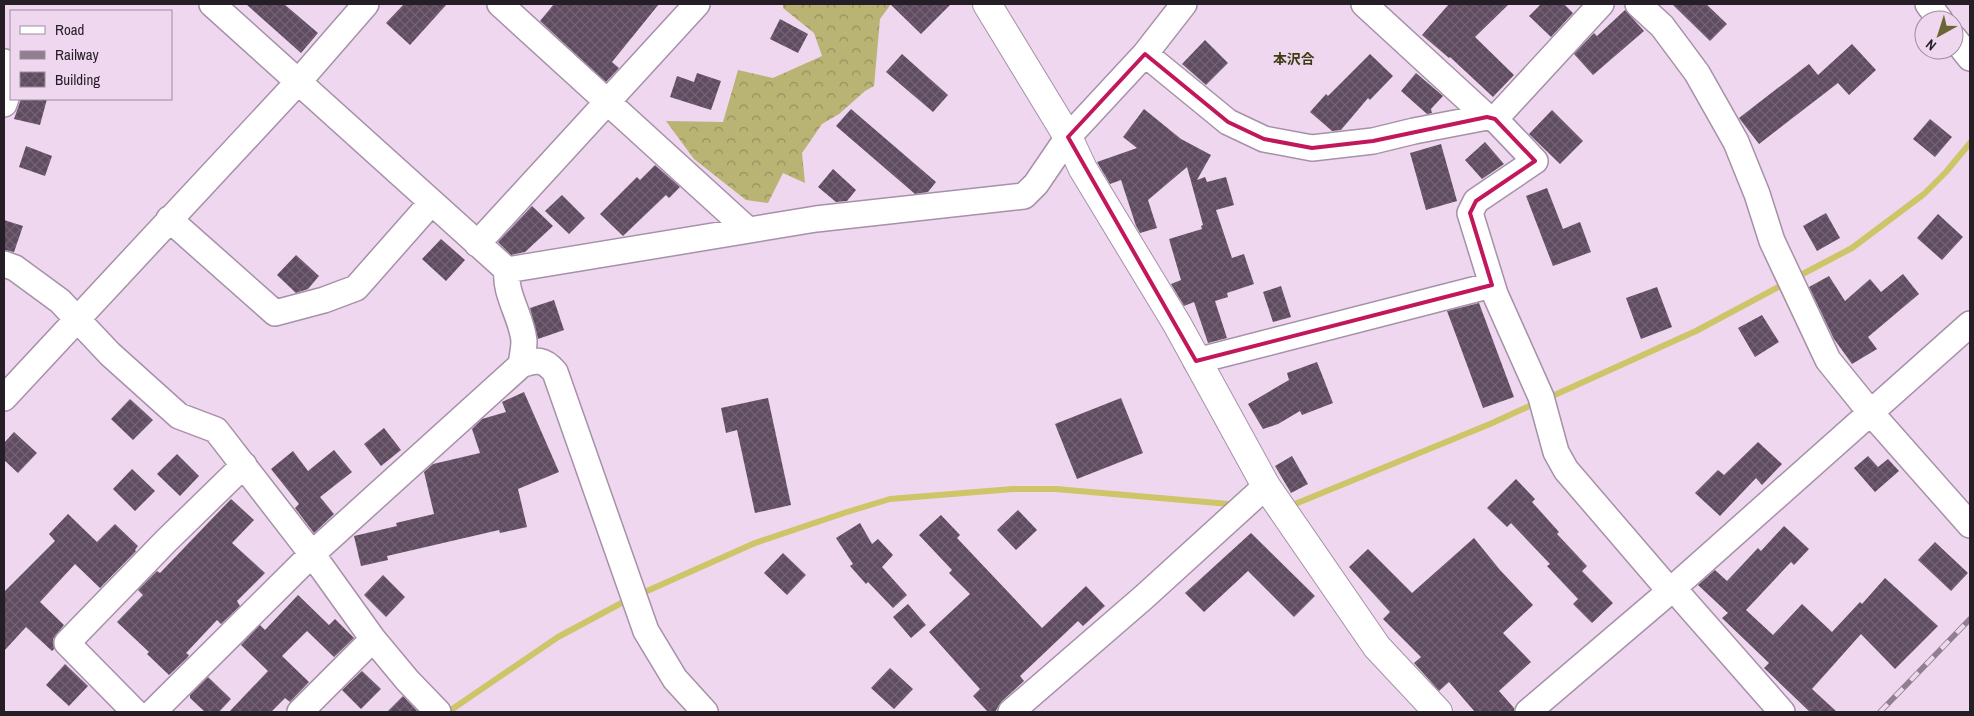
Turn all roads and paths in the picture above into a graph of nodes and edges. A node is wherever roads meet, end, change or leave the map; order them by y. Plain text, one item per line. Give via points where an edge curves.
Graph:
1 (212, 4) edge
2 (366, 4) edge
3 (500, 4) edge
4 (697, 4) edge
5 (987, 4) edge
6 (1184, 4) edge
7 (1364, 4) edge
8 (1601, 4) edge
9 (1638, 4) edge
10 (1145, 54) junction
11 (4, 62) edge
12 (10, 74) edge
13 (299, 81) junction
14 (10, 87) edge
15 (606, 102) junction
16 (4, 104) edge
17 (1491, 118) junction
18 (1068, 137) junction
19 (431, 202) junction
20 (169, 219) junction
21 (747, 229) junction
22 (477, 244) junction
23 (4, 264) edge
24 (507, 270) junction
25 (1492, 285) junction
26 (76, 320) junction
27 (1970, 324) edge
28 (1196, 360) junction
29 (520, 364) junction
30 (4, 398) edge
31 (1872, 412) junction
32 (244, 465) junction
33 (1266, 486) junction
34 (1970, 526) edge
35 (312, 554) junction
36 (1670, 590) junction
37 (373, 639) junction
38 (135, 712) edge
39 (153, 712) edge
40 (300, 712) edge
41 (438, 712) edge
42 (705, 712) edge
43 (1011, 712) edge
44 (1438, 712) edge
45 (1528, 712) edge
46 (1782, 712) edge

1 - 13 street
2 - 13 street
3 - 15 street
4 - 15 street
5 - 18 street
6 - 10 street
7 - 17 street
8 - 17 street
9 - 31 street via 1662,26 1697,73 1736,142 1772,241 1828,360
10 - 17 street via 1228,122 1264,139 1312,148 1373,141 1414,130
10 - 18 street
11 - 12 street
13 - 19 street
13 - 20 street
14 - 16 street
15 - 21 street
15 - 22 street
17 - 25 street via 1535,161 1476,201 1470,213
18 - 21 street via 1024,196
18 - 28 street via 1083,169
19 - 20 street via 356,288 274,313
19 - 22 street
20 - 26 street
21 - 24 street
22 - 24 street
23 - 26 street via 37,283 60,301
24 - 29 street via 506,280 524,342
25 - 28 street
25 - 36 street via 1542,402 1556,452 1566,470
26 - 30 street
26 - 32 street via 179,416 216,430
27 - 31 street
28 - 33 street
29 - 35 street
29 - 42 street via 541,360 555,372 646,631 675,679
31 - 34 street
31 - 36 street
32 - 35 street
32 - 38 street via 67,643
33 - 43 street
33 - 44 street via 1377,647
35 - 37 street
35 - 39 street
36 - 45 street
36 - 46 street via 1680,596
37 - 40 street
37 - 41 street

